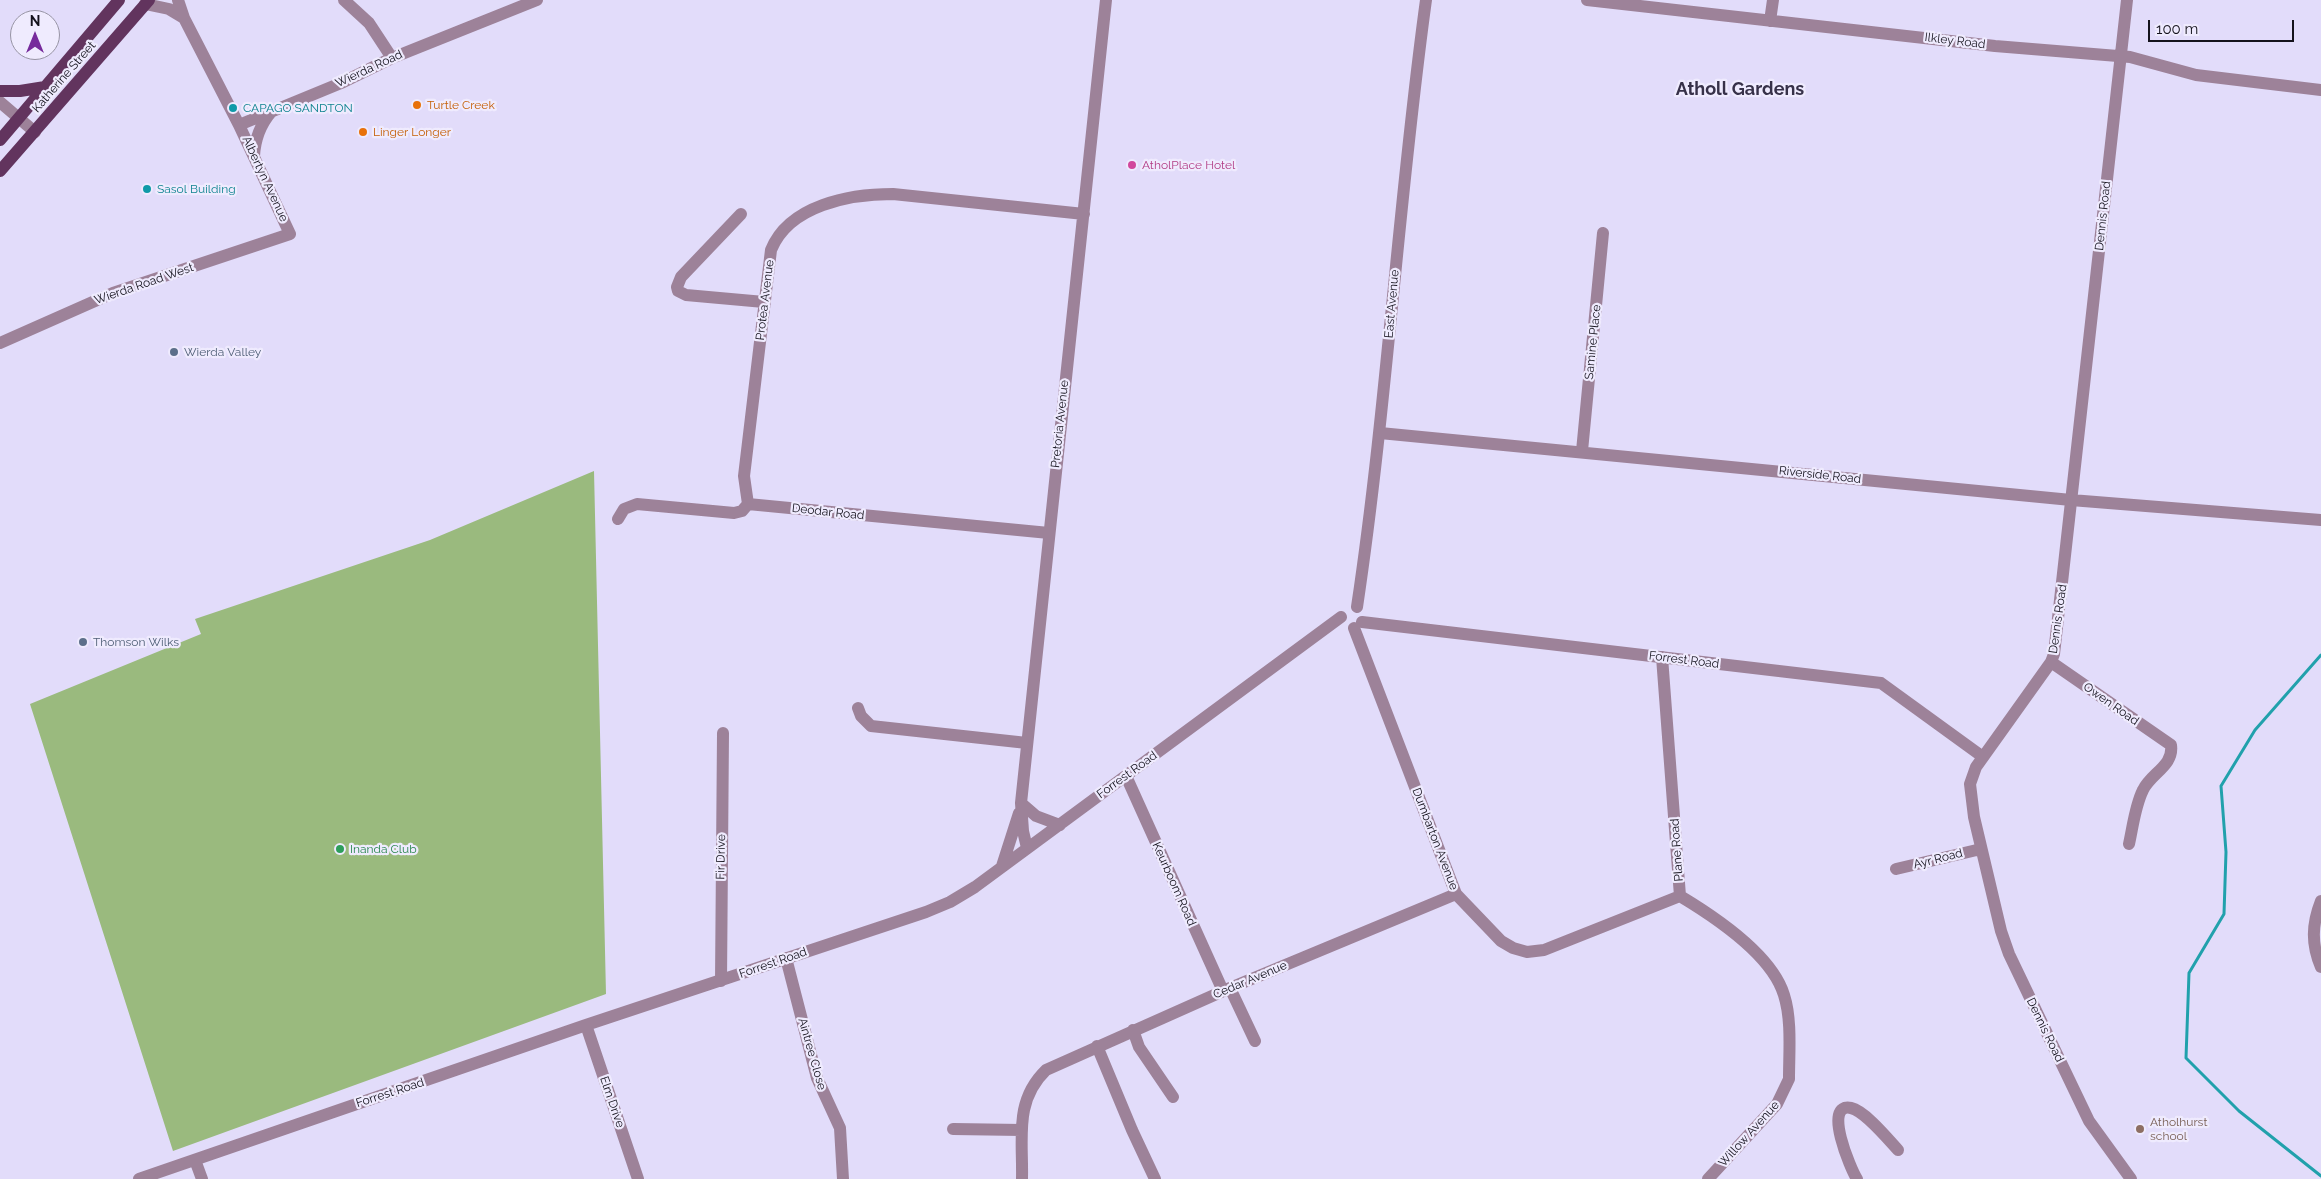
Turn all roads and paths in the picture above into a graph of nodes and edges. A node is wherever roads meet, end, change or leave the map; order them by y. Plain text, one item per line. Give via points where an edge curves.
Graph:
1 (119, 0) edge
2 (178, 0) edge
3 (344, 0) edge
4 (518, 0) edge
5 (537, 0) edge
6 (1106, 0) edge
7 (1426, 0) edge
8 (1587, 0) edge
9 (1773, 0) edge
10 (2127, 0) edge
11 (147, 2) edge
12 (499, 14) junction
13 (184, 18) junction
14 (1770, 21) junction
15 (2120, 57) junction
16 (392, 58) junction
17 (45, 87) junction
18 (2321, 90) edge
19 (0, 92) edge
20 (0, 102) edge
21 (272, 112) junction
22 (19, 118) junction
23 (239, 125) junction
24 (35, 132) junction
25 (0, 140) edge
26 (254, 156) junction
27 (0, 171) edge
28 (741, 214) dead end
29 (1084, 214) junction
30 (1603, 233) dead end
31 (290, 234) joint
32 (764, 302) junction
33 (0, 343) edge
34 (1380, 433) junction
35 (1582, 451) junction
36 (2071, 500) junction
37 (748, 504) junction
38 (618, 519) dead end
39 (2321, 520) edge
40 (1049, 532) junction
41 (1357, 607) junction
42 (1341, 617) junction
43 (1358, 625) junction
44 (1662, 657) junction
45 (2051, 662) junction
46 (858, 708) dead end
47 (723, 733) dead end
48 (1027, 743) junction
49 (1983, 757) junction
50 (1126, 776) junction
51 (1021, 803) junction
52 (1060, 824) junction
53 (2129, 844) dead end
54 (1028, 848) junction
55 (1981, 849) junction
56 (1002, 866) junction
57 (1896, 869) dead end
58 (1456, 894) junction
59 (1680, 896) junction
60 (2321, 901) edge
61 (786, 958) junction
62 (2321, 967) edge
63 (721, 981) junction
64 (1227, 990) junction
65 (1785, 997) joint
66 (586, 1025) junction
67 (1133, 1030) junction
68 (1255, 1041) dead end
69 (1097, 1046) junction
70 (1173, 1097) dead end
71 (953, 1129) dead end
72 (1022, 1130) junction
73 (1898, 1150) dead end
74 (195, 1160) junction
75 (139, 1179) edge
76 (202, 1179) edge
77 (638, 1179) edge
78 (843, 1179) edge
79 (1022, 1179) edge
80 (1155, 1179) edge
81 (1708, 1179) edge
82 (1857, 1179) edge
83 (2131, 1179) edge

1 - 17 main road, Katherine Street
2 - 13 street, Albertyn Avenue
3 - 16 street via 370,23
4 - 12 street, Wierda Road
5 - 12 street, Wierda Road
6 - 29 street, Pretoria Avenue
7 - 34 street, East Avenue
8 - 14 street, Ilkley Road
9 - 14 street
10 - 15 street, Dennis Road
11 - 13 street
11 - 24 main road, Katherine Street
12 - 16 street, Wierda Road
13 - 23 street, Albertyn Avenue
14 - 15 street, Ilkley Road
15 - 18 street, Ilkley Road via 2196,75
15 - 36 street, Dennis Road
16 - 21 street, Wierda Road
17 - 19 main road
17 - 22 main road, Katherine Street
20 - 22 street
21 - 23 street, Wierda Road
21 - 26 street via 260,128
22 - 24 street
22 - 25 main road, Katherine Street
23 - 26 street, Albertyn Avenue
24 - 27 main road, Katherine Street
26 - 31 street, Albertyn Avenue
28 - 32 street via 681,277 678,291 686,295
29 - 32 street, Protea Avenue via 893,194 840,199 792,222 777,236 771,250
29 - 40 street, Pretoria Avenue
30 - 35 street, Samine Place
31 - 33 street, Wierda Road West via 113,293
32 - 37 street, Protea Avenue via 744,476
34 - 35 street, Riverside Road
34 - 41 street, East Avenue
35 - 36 street, Riverside Road
36 - 39 street, Riverside Road
36 - 45 street, Dennis Road via 2056,646
37 - 38 street, Deodar Road via 742,511 734,513 638,504 624,509
37 - 40 street, Deodar Road
40 - 48 street, Pretoria Avenue
41 - 42 street via 1344,609
41 - 43 street via 1362,613
42 - 43 street via 1345,626
42 - 50 street, Forrest Road
43 - 44 street, Forrest Road
43 - 58 street, Dumbarton Avenue
44 - 49 street, Forrest Road via 1882,683
44 - 59 street, Plane Road
45 - 49 street, Dennis Road
45 - 53 street, Owen Road via 2171,745 2169,761 2143,789
46 - 48 street via 871,726
47 - 63 street, Fir Drive
48 - 51 street, Pretoria Avenue
49 - 55 street, Dennis Road via 1970,784
50 - 52 street, Forrest Road
50 - 64 street, Keurboom Road
51 - 52 street via 1036,816
51 - 54 street, Pretoria Avenue
51 - 56 street
52 - 54 street, Forrest Road
54 - 56 street, Forrest Road
55 - 57 street, Ayr Road
55 - 83 street, Dennis Road via 2001,932 2017,974 2089,1121
56 - 61 street, Forrest Road via 950,902
58 - 59 street, Dumbarton Avenue via 1501,941 1527,952 1544,950
58 - 64 street, Cedar Avenue
59 - 65 street, Plane Road via 1758,955 1776,976
60 - 62 street via 2313,938
61 - 63 street, Forrest Road
61 - 78 street, Aintree Close via 818,1078 840,1128
63 - 66 street, Forrest Road
64 - 67 street, Cedar Avenue
64 - 68 street, Keurboom Road
65 - 81 street, Willow Avenue via 1790,1079 1787,1087 1770,1111
66 - 74 street, Forrest Road
66 - 77 street, Elm Drive
67 - 69 street, Cedar Avenue
67 - 70 street via 1139,1047
69 - 72 street, Cedar Avenue via 1046,1070 1037,1078 1024,1103
69 - 80 street
71 - 72 street
72 - 79 street
73 - 82 street via 1864,1115 1854,1109 1844,1109 1839,1118 1842,1146
74 - 75 street, Forrest Road
74 - 76 street

